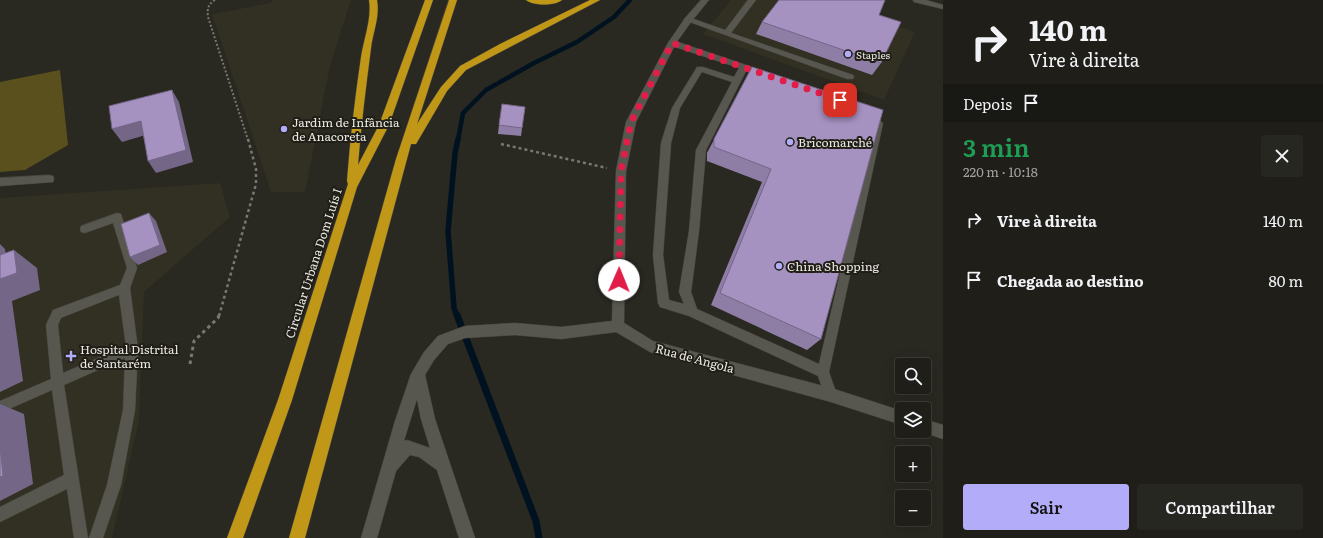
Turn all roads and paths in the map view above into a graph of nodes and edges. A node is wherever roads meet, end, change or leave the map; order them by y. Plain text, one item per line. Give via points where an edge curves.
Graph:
1 (215, 0) edge
2 (373, 0) edge
3 (429, 0) edge
4 (453, 0) edge
5 (530, 0) edge
6 (558, 0) edge
7 (596, 0) edge
8 (705, 0) edge
9 (752, 0) edge
10 (917, 0) edge
11 (943, 8) edge
12 (688, 20) junction
13 (727, 34) junction
14 (672, 43) junction
15 (744, 67) junction
16 (773, 77) edge
17 (850, 77) dead end
18 (737, 82) junction
19 (881, 114) edge
20 (501, 144) dead end
21 (401, 159) junction
22 (621, 171) junction
23 (50, 179) dead end
24 (0, 182) edge
25 (352, 187) junction
26 (85, 229) dead end
27 (124, 288) junction
28 (692, 312) junction
29 (618, 326) junction
30 (132, 349) junction
31 (190, 364) dead end
32 (823, 372) junction
33 (418, 374) junction
34 (57, 380) junction
35 (831, 394) junction
36 (0, 406) edge
37 (895, 416) edge
38 (931, 428) edge
39 (943, 432) edge
40 (443, 465) junction
41 (389, 467) junction
42 (71, 479) junction
43 (0, 515) edge
44 (81, 538) edge
45 (96, 538) edge
46 (235, 538) edge
47 (297, 538) edge
48 (369, 538) edge
49 (467, 538) edge

1 - 31 path via 207,9 208,17 244,124 256,169 256,184 218,318 194,341
2 - 25 highway via 375,11 368,38 356,122
3 - 25 highway, Circular Urbana Dom Luís I via 384,125
4 - 21 highway
5 - 6 highway
7 - 21 highway via 463,68 444,89
8 - 12 street
9 - 13 lane
10 - 11 street
12 - 13 lane
12 - 14 street
13 - 17 lane
14 - 15 lane
14 - 22 street via 631,122
15 - 16 lane
15 - 18 lane
18 - 28 lane via 701,150 694,231 685,292
18 - 28 lane via 700,69 676,108 666,143 658,255 664,303
19 - 32 lane
20 - 22 path
21 - 47 highway
22 - 29 street
23 - 24 street
25 - 46 highway, Circular Urbana Dom Luís I via 285,400
26 - 27 lane via 117,217 132,268
27 - 30 lane
27 - 34 lane via 57,314 52,325
28 - 32 lane
29 - 33 street via 561,333 515,329 459,334 443,340 428,356
29 - 35 street, Rua de Angola via 650,346
30 - 34 lane
30 - 45 lane via 129,410 114,485
32 - 35 lane
33 - 40 street via 428,419
33 - 41 street
34 - 36 lane
34 - 42 lane
35 - 37 street, Rua de Angola
38 - 39 street
40 - 41 street via 422,451 407,447
40 - 49 street
41 - 48 street
42 - 43 lane
42 - 44 lane

